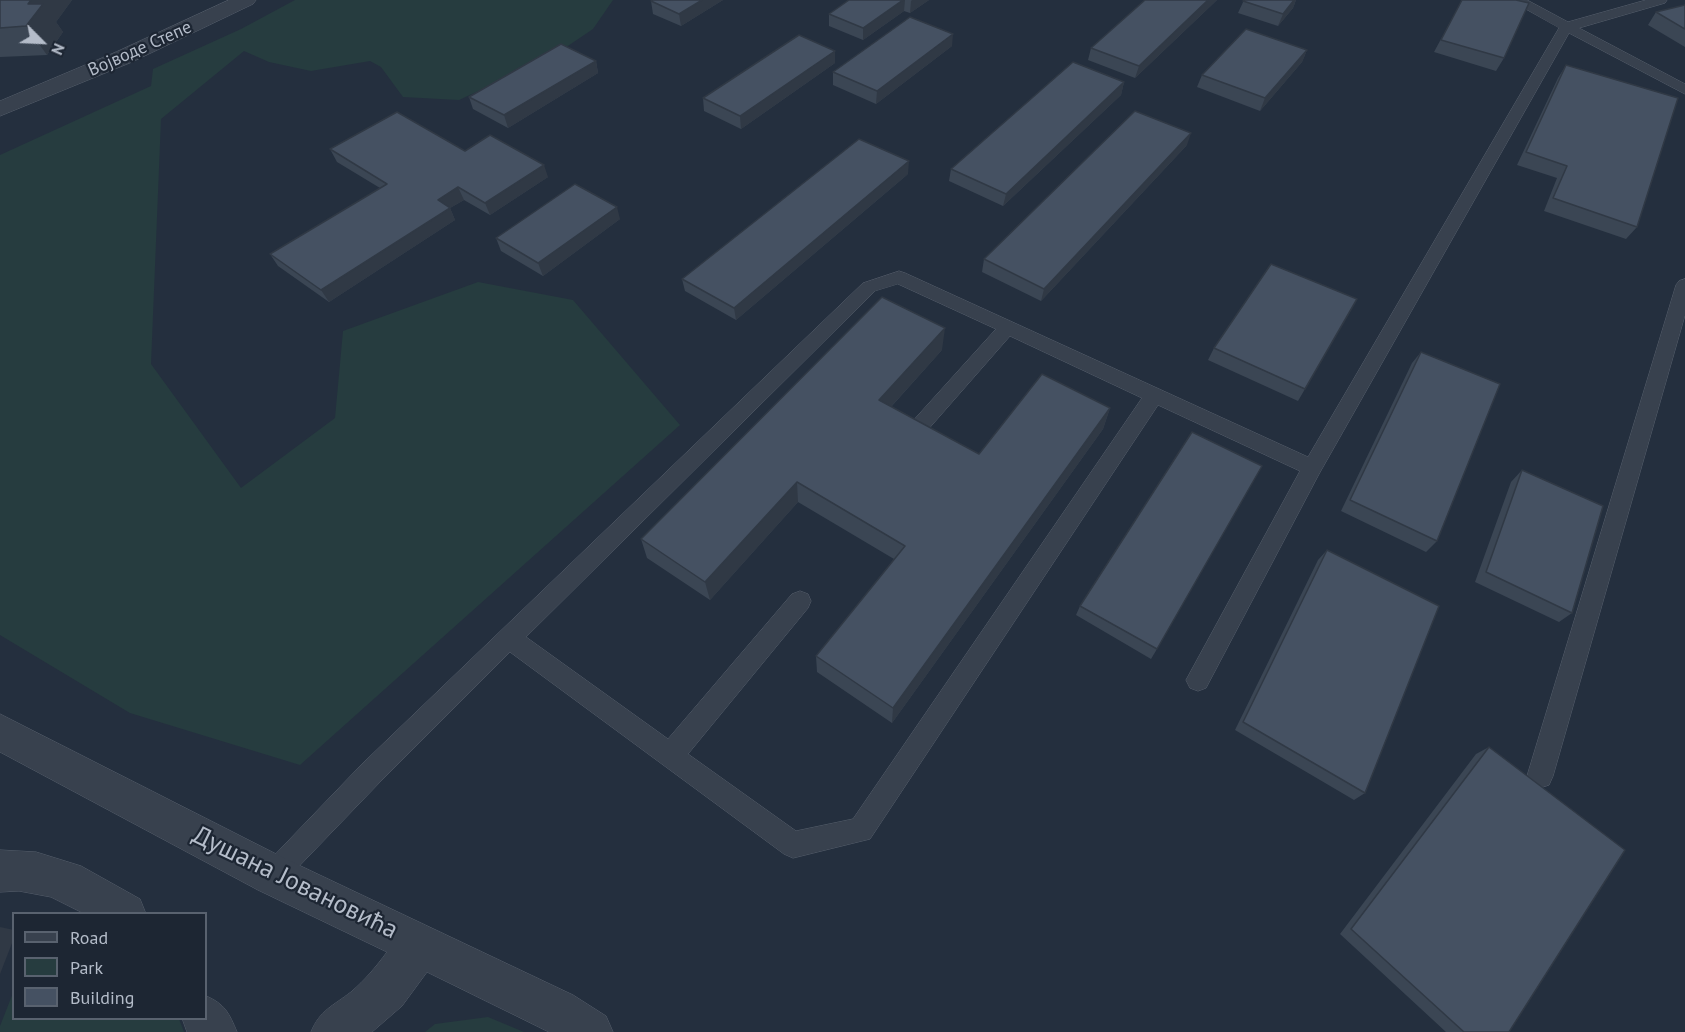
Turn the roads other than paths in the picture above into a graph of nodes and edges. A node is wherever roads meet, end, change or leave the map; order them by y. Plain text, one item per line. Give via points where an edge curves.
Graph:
1 (246, 0) edge
2 (1517, 0) edge
3 (1660, 0) edge
4 (1566, 27) junction
5 (1685, 90) edge
6 (0, 109) edge
7 (1685, 285) edge
8 (1009, 326) junction
9 (1155, 394) junction
10 (918, 428) edge
11 (1312, 468) junction
12 (800, 601) dead end
13 (509, 638) junction
14 (1198, 680) dead end
15 (0, 732) edge
16 (671, 755) junction
17 (1540, 776) dead end
18 (0, 871) edge
19 (273, 875) junction
20 (122, 912) edge
21 (420, 945) junction
22 (334, 1032) edge
23 (590, 1032) edge

1 - 6 street, Војводе Степе
2 - 4 lane
3 - 4 lane
4 - 5 lane
4 - 11 lane
7 - 17 lane
8 - 9 lane
8 - 10 lane
8 - 13 lane via 899,277 869,287
9 - 11 lane
9 - 16 lane via 861,830 793,845
11 - 14 lane
12 - 16 lane
13 - 16 lane
13 - 19 lane
15 - 19 street, Душана Јовановића
18 - 20 street via 40,872 71,881
19 - 21 street, Душана Јовановића
21 - 22 street via 386,990
21 - 23 street, Душана Јовановића via 557,1011

